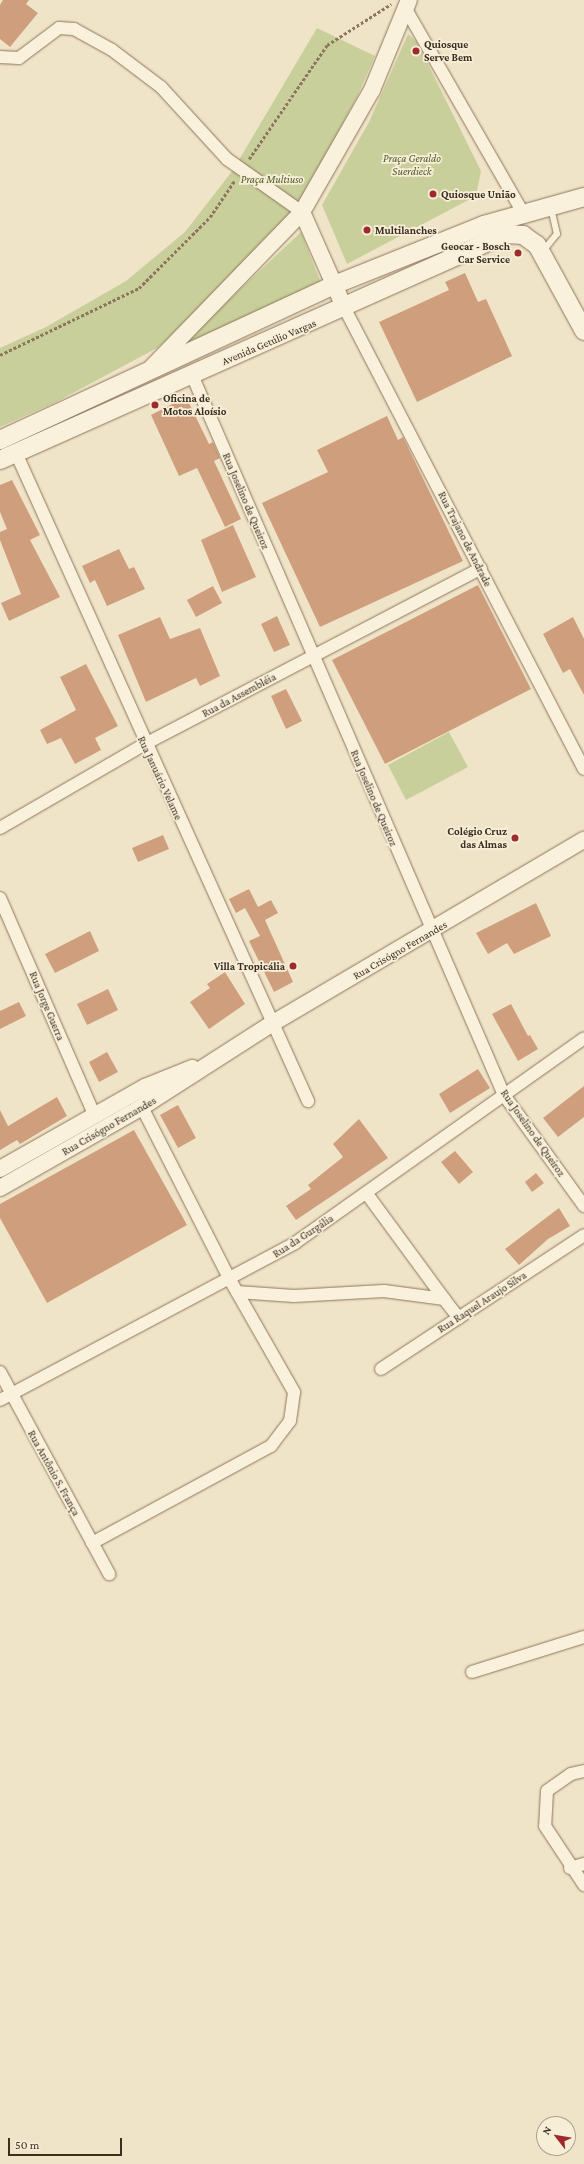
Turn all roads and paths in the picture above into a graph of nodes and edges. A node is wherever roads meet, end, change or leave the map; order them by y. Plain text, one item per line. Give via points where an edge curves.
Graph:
1 (404, 4) edge
2 (0, 57) edge
3 (242, 169) junction
4 (584, 197) edge
5 (551, 208) junction
6 (302, 212) junction
7 (525, 216) junction
8 (539, 249) junction
9 (334, 285) junction
10 (345, 309) junction
11 (584, 331) edge
12 (0, 356) edge
13 (192, 375) junction
14 (142, 377) junction
15 (0, 440) edge
16 (8, 457) edge
17 (481, 568) junction
18 (313, 656) junction
19 (144, 744) junction
20 (584, 769) edge
21 (0, 828) edge
22 (584, 840) edge
23 (0, 898) edge
24 (432, 932) junction
25 (273, 1023) junction
26 (584, 1038) edge
27 (216, 1059) junction
28 (504, 1095) junction
29 (308, 1101) dead end
30 (142, 1107) junction
31 (94, 1114) junction
32 (0, 1169) edge
33 (0, 1188) edge
34 (367, 1194) junction
35 (584, 1206) edge
36 (584, 1235) edge
37 (230, 1280) junction
38 (236, 1292) junction
39 (444, 1299) junction
40 (459, 1318) junction
41 (381, 1369) dead end
42 (0, 1372) edge
43 (5, 1398) edge
44 (92, 1542) junction
45 (109, 1574) dead end
46 (584, 1637) edge
47 (472, 1672) dead end
48 (584, 1771) edge
49 (584, 1864) edge
50 (570, 1868) junction
51 (584, 1885) edge

1 - 3 path via 327,45
1 - 6 street via 349,134
1 - 7 street
2 - 3 street via 19,58 59,28 74,29 112,50 161,87 222,154
3 - 6 street
3 - 12 path via 210,217 139,288
4 - 5 main road, Avenida Getúlio Vargas
5 - 7 main road, Avenida Getúlio Vargas
5 - 8 lane via 557,234
6 - 9 street
6 - 14 street
7 - 9 main road, Avenida Getúlio Vargas via 484,225
8 - 10 main road, Avenida Getúlio Vargas via 522,236 506,234
8 - 11 main road
9 - 10 street
9 - 14 main road, Avenida Getúlio Vargas
10 - 13 main road, Avenida Getúlio Vargas
10 - 17 street, Rua Trajano de Andrade
13 - 16 main road, Avenida Getúlio Vargas
13 - 18 street, Rua Joselino de Queiroz
14 - 15 main road, Avenida Getúlio Vargas
16 - 19 street, Rua Januário Velame
17 - 18 street, Rua da Assembléia
17 - 20 street, Rua Trajano de Andrade
18 - 19 street, Rua da Assembléia
18 - 24 street, Rua Joselino de Queiroz
19 - 21 street, Rua da Assembléia
19 - 25 street, Rua Januário Velame
22 - 24 street, Rua Crisógno Fernandes
23 - 31 street, Rua Jorge Guerra
24 - 25 street, Rua Crisógno Fernandes
24 - 28 street, Rua Joselino de Queiroz
25 - 27 street, Rua Crisógno Fernandes
25 - 29 street, Rua Januário Velame
26 - 28 street, Rua da Gurgália
27 - 30 street, Rua Crisógno Fernandes
27 - 31 street, Rua Crisógno Fernandes via 167,1076
28 - 34 street, Rua da Gurgália
28 - 35 street, Rua Joselino de Queiroz
30 - 33 street, Rua Crisógno Fernandes
30 - 37 street
31 - 32 street, Rua Crisógno Fernandes
34 - 37 street, Rua da Gurgália via 295,1243
34 - 39 street
36 - 40 street, Rua Raquel Araujo Silva
37 - 38 street
37 - 43 street, Rua da Gurgália
38 - 39 street via 294,1296 367,1289
38 - 44 street via 294,1392 290,1421 270,1446
39 - 40 street
40 - 41 street, Rua Raquel Araujo Silva
42 - 43 street, Rua Antônio S. França
43 - 44 street, Rua Antônio S. França
44 - 45 street, Rua Antônio S. França
46 - 47 street
48 - 50 street via 571,1774 547,1791 545,1826
49 - 50 street
50 - 51 street

